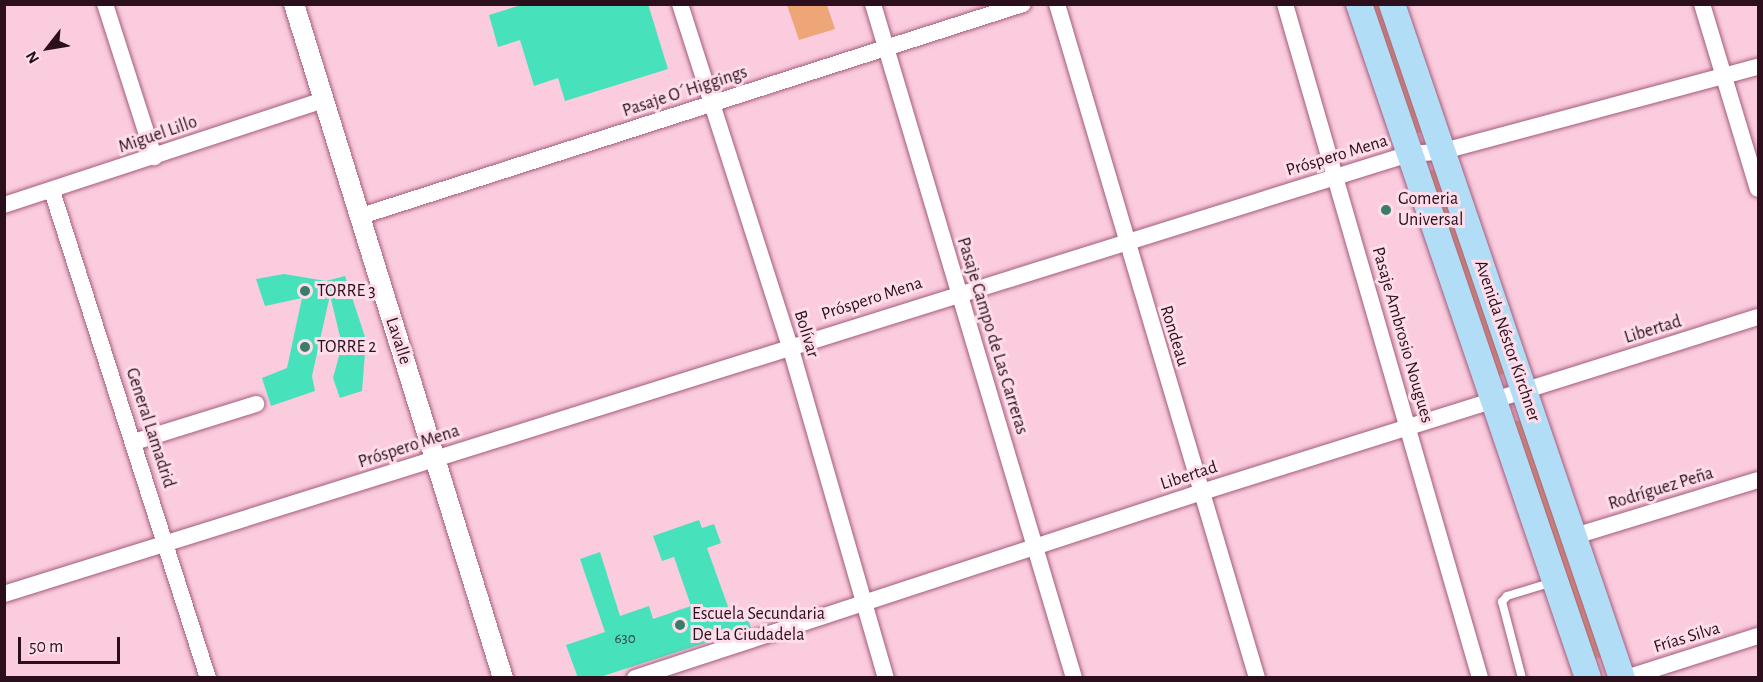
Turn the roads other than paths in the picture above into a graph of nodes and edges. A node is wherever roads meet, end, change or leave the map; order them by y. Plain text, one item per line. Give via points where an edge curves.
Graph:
1 (105, 4) edge
2 (294, 4) edge
3 (680, 4) edge
4 (873, 4) edge
5 (1023, 4) edge
6 (1057, 4) edge
7 (1285, 4) edge
8 (1359, 4) edge
9 (1392, 4) edge
10 (1702, 4) edge
11 (886, 48) junction
12 (1758, 67) edge
13 (1724, 76) junction
14 (323, 100) junction
15 (711, 104) junction
16 (1440, 152) junction
17 (1409, 154) junction
18 (154, 157) junction
19 (1335, 177) junction
20 (1758, 189) edge
21 (52, 191) junction
22 (4, 205) edge
23 (358, 216) junction
24 (1124, 240) junction
25 (958, 292) junction
26 (1758, 317) edge
27 (790, 346) junction
28 (1525, 391) junction
29 (1495, 401) junction
30 (256, 404) dead end
31 (1409, 426) junction
32 (134, 442) junction
33 (436, 460) junction
34 (1758, 480) edge
35 (1202, 492) junction
36 (1575, 536) junction
37 (167, 544) junction
38 (1036, 549) junction
39 (1556, 581) junction
40 (4, 594) edge
41 (865, 604) junction
42 (1758, 636) edge
43 (208, 678) edge
44 (502, 678) edge
45 (635, 678) edge
46 (886, 678) edge
47 (1074, 678) edge
48 (1257, 678) edge
49 (1480, 678) edge
50 (1522, 678) edge
51 (1588, 678) edge
52 (1624, 678) edge

1 - 18 street
2 - 14 street, Lavalle
3 - 15 street, Bolívar
4 - 11 street, Pasaje Campo de Las Carreras
5 - 11 street, Pasaje O´Higgings
6 - 24 street, Rondeau
7 - 19 street, Pasaje Ambrosio Nougues
8 - 17 main road, Avenida Néstor Kirchner
9 - 16 main road, Avenida Néstor Kirchner
10 - 13 street
11 - 15 street, Pasaje O´Higgings
11 - 25 street, Pasaje Campo de Las Carreras
12 - 13 street, Próspero Mena
13 - 16 street, Próspero Mena
13 - 20 street
14 - 18 street, Miguel Lillo
14 - 23 street, Lavalle
15 - 23 street, Pasaje O´Higgings
15 - 27 street, Bolívar
16 - 17 street, Próspero Mena
16 - 28 main road, Avenida Néstor Kirchner
17 - 19 street, Próspero Mena
17 - 29 main road, Avenida Néstor Kirchner
18 - 21 street, Miguel Lillo
19 - 24 street, Próspero Mena
19 - 31 street, Pasaje Ambrosio Nougues
21 - 22 street, Miguel Lillo
21 - 32 street, General Lamadrid
23 - 33 street, Lavalle
24 - 25 street, Próspero Mena
24 - 35 street, Rondeau
25 - 27 street, Próspero Mena
25 - 38 street, Pasaje Campo de Las Carreras
26 - 28 street, Libertad
27 - 33 street, Próspero Mena
27 - 41 street, Bolívar
28 - 29 street, Libertad
28 - 36 main road, Avenida Néstor Kirchner
29 - 31 street, Libertad
29 - 39 main road, Avenida Néstor Kirchner
30 - 32 street
31 - 35 street, Libertad
31 - 49 street, Pasaje Ambrosio Nougues
32 - 37 street, General Lamadrid
33 - 37 street, Próspero Mena
33 - 44 street, Lavalle
34 - 36 street, Rodríguez Peña
35 - 38 street, Libertad
35 - 48 street, Rondeau
36 - 52 main road, Avenida Néstor Kirchner
37 - 40 street, Próspero Mena
37 - 43 street, General Lamadrid
38 - 41 street, Libertad
38 - 47 street, Pasaje Campo de Las Carreras
39 - 50 lane via 1507,596 1502,602
39 - 51 main road, Avenida Néstor Kirchner
41 - 45 street, Libertad
41 - 46 street, Bolívar
42 - 52 street, Frías Silva

